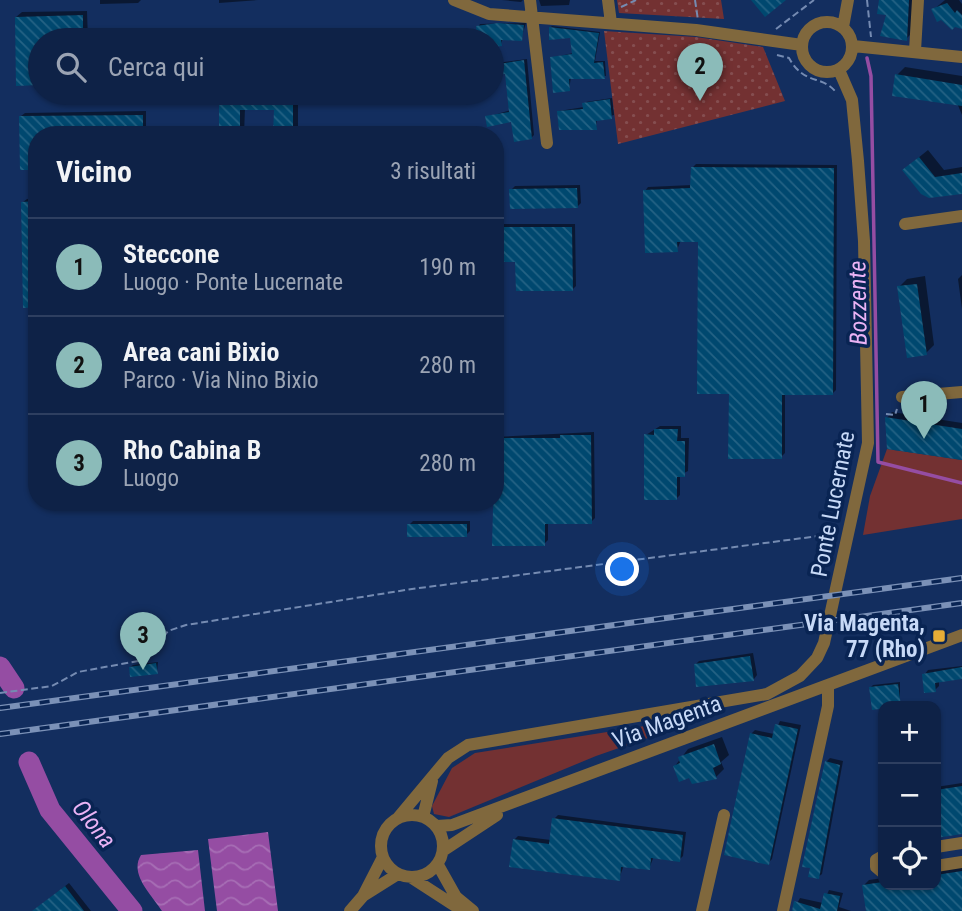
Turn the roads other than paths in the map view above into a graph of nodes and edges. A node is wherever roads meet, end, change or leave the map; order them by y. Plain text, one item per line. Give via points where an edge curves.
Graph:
1 (454, 0) edge
2 (530, 0) edge
3 (848, 0) edge
4 (918, 0) edge
5 (608, 4) edge
6 (533, 18) junction
7 (611, 23) junction
8 (843, 27) junction
9 (802, 45) junction
10 (853, 46) junction
11 (915, 51) junction
12 (962, 57) edge
13 (839, 70) junction
14 (547, 143) dead end
15 (962, 216) edge
16 (905, 224) dead end
17 (962, 392) edge
18 (902, 397) road end
19 (962, 635) edge
20 (828, 686) junction
21 (433, 777) junction
22 (521, 800) junction
23 (724, 815) dead end
24 (423, 817) junction
25 (397, 819) junction
26 (437, 826) junction
27 (962, 843) edge
28 (941, 846) edge
29 (444, 850) junction
30 (383, 857) junction
31 (962, 863) edge
32 (438, 865) junction
33 (941, 865) edge
34 (398, 874) junction
35 (412, 878) junction
36 (363, 896) junction
37 (350, 911) edge
38 (463, 911) edge
39 (473, 911) edge
40 (702, 911) edge
41 (783, 911) edge

1 - 6 street via 478,11
2 - 6 street
3 - 8 street
4 - 11 street
5 - 7 street
6 - 7 street
6 - 14 street
7 - 9 street
8 - 9 street via 831,22 817,24
8 - 10 street
9 - 13 street via 810,66 824,72
10 - 11 street
10 - 13 street via 849,60
11 - 12 street
13 - 21 street, Ponte Lucernate via 852,100 858,160 869,432 828,630 817,658 790,683 767,694 468,745 448,758
15 - 16 street
17 - 18 street
19 - 20 street, Via Magenta
20 - 22 street, Via Magenta
20 - 41 street via 828,706
21 - 24 street, Ponte Lucernate
21 - 25 street, Ponte Lucernate
22 - 26 street, Via Magenta
22 - 29 street, Via Magenta
23 - 40 street
24 - 25 street
24 - 26 street
25 - 30 street via 383,835
26 - 29 street
27 - 28 street
29 - 32 street
30 - 34 street
30 - 36 street
31 - 33 street
32 - 35 street
32 - 39 street via 456,897
34 - 35 street
34 - 36 street
35 - 38 street
36 - 37 street

